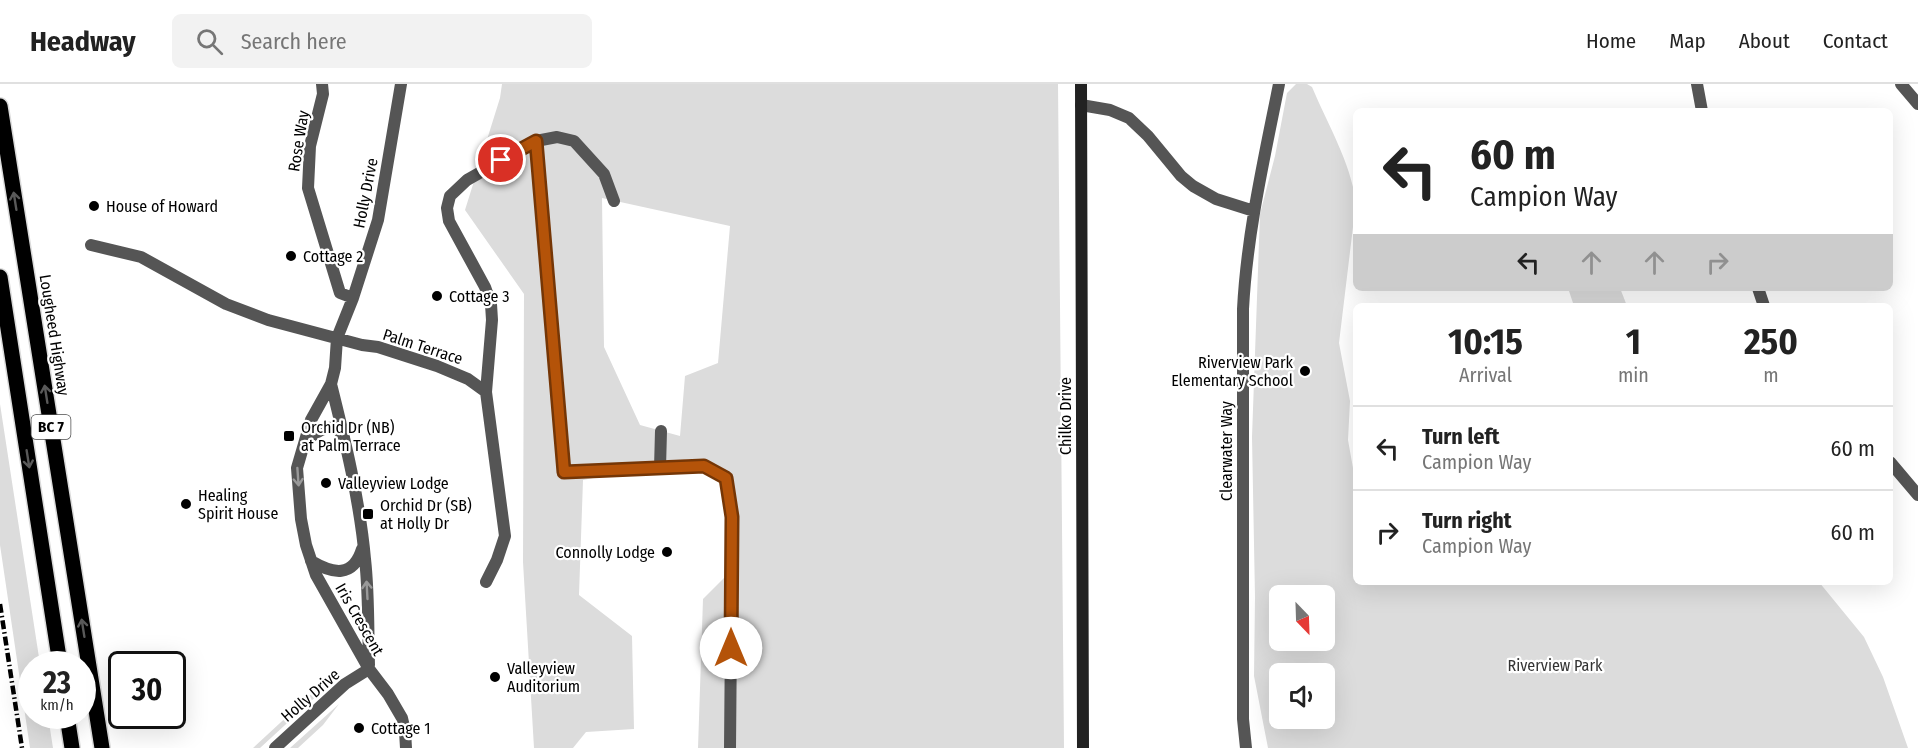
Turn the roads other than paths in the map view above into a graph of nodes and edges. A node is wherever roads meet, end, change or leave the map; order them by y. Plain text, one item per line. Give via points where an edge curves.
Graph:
1 (322, 84) edge
2 (401, 84) edge
3 (1081, 84) edge
4 (1279, 84) edge
5 (1697, 84) edge
6 (1901, 84) edge
7 (1917, 101) edge
8 (1081, 105) junction
9 (0, 106) edge
10 (1701, 108) edge
11 (536, 141) junction
12 (614, 201) dead end
13 (1254, 211) junction
14 (91, 245) dead end
15 (0, 277) edge
16 (353, 298) junction
17 (337, 338) junction
18 (331, 384) junction
19 (486, 392) junction
20 (661, 431) dead end
21 (345, 438) junction
22 (305, 442) junction
23 (1893, 466) edge
24 (660, 468) junction
25 (1918, 495) edge
26 (364, 545) junction
27 (311, 561) junction
28 (486, 582) dead end
29 (58, 651) edge
30 (369, 669) junction
31 (69, 729) edge
32 (72, 748) edge
33 (102, 748) edge
34 (274, 748) edge
35 (406, 748) edge
36 (730, 748) edge
37 (1083, 748) edge
38 (1246, 748) edge

1 - 16 street, Rose Way via 310,146 308,188 340,293
2 - 16 street, Holly Drive via 378,220
3 - 8 street, Chilko Drive
4 - 13 street, Clearwater Way
5 - 10 street
6 - 7 street
8 - 13 street via 1129,118 1193,186 1216,199
8 - 37 street, Chilko Drive
33 -> 9 main road, Lougheed Highway / BC 7
11 - 12 street via 557,137 574,141 604,174
11 - 19 street, Palm Terrace via 467,180 450,196 447,208 448,221 490,304
11 - 24 street via 564,472
13 - 38 street, Clearwater Way via 1243,309
14 - 17 street, Palm Terrace via 141,257 226,304 268,320
15 -> 29 main road, BC 7
16 - 17 street, Holly Drive
17 - 18 street, Iris Crescent
17 - 19 street, Palm Terrace via 437,366 468,378
18 - 21 street, Iris Crescent
18 - 22 street, Iris Crescent via 311,420
19 - 28 street via 505,536
20 - 24 street
21 - 22 street via 335,427 322,429
21 - 26 street, Iris Crescent
22 -> 27 street, Iris Crescent via 297,468 301,519
23 - 25 street
24 - 36 street via 704,466 726,478 732,517
26 - 27 street via 359,560 340,572 326,570
30 -> 26 street, Iris Crescent
27 - 30 street, Iris Crescent
30 - 34 street, Holly Drive via 345,684
30 - 35 street via 402,718
31 - 32 main road

